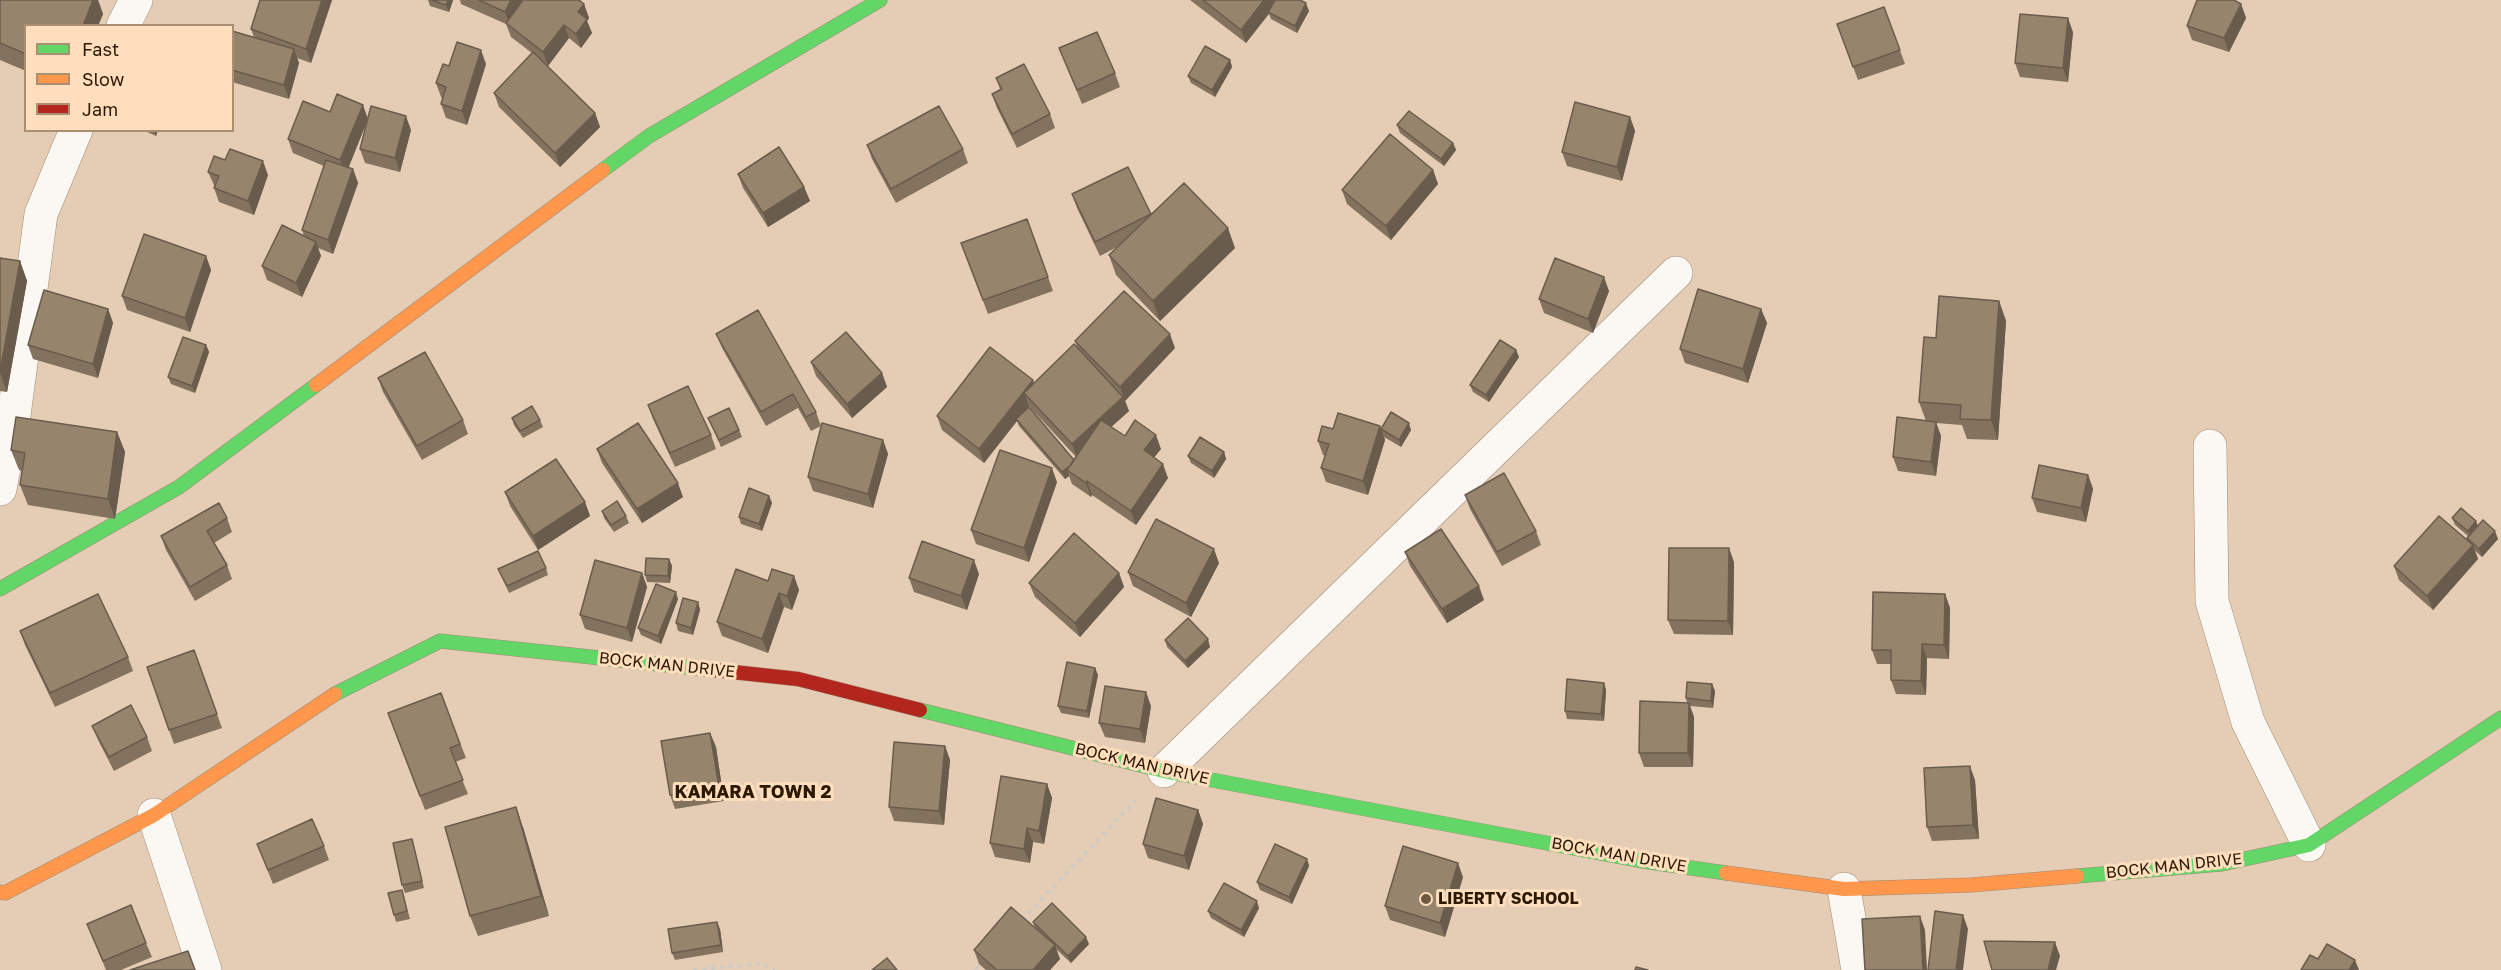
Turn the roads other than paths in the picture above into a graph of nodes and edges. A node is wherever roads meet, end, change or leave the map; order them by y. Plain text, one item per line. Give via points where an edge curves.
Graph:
1 (136, 0) edge
2 (880, 0) edge
3 (124, 24) edge
4 (75, 132) edge
5 (1676, 273) dead end
6 (7, 414) edge
7 (2210, 446) dead end
8 (0, 489) edge
9 (0, 589) edge
10 (2501, 718) edge
11 (1164, 771) junction
12 (154, 815) junction
13 (2309, 845) junction
14 (1844, 889) junction
15 (0, 892) edge
16 (205, 970) edge
17 (1858, 970) edge

1 - 3 street
2 - 9 street via 649,136 179,487
4 - 6 street via 41,214
5 - 11 street
6 - 8 street
7 - 13 street via 2212,601 2248,722
10 - 13 street, BOCK MAN DRIVE
11 - 12 street, BOCK MAN DRIVE via 798,679 440,641 338,692
11 - 14 street, BOCK MAN DRIVE via 1642,861
12 - 15 street via 5,893
12 - 16 street
13 - 14 street, BOCK MAN DRIVE via 2222,864 1971,885
14 - 17 street

